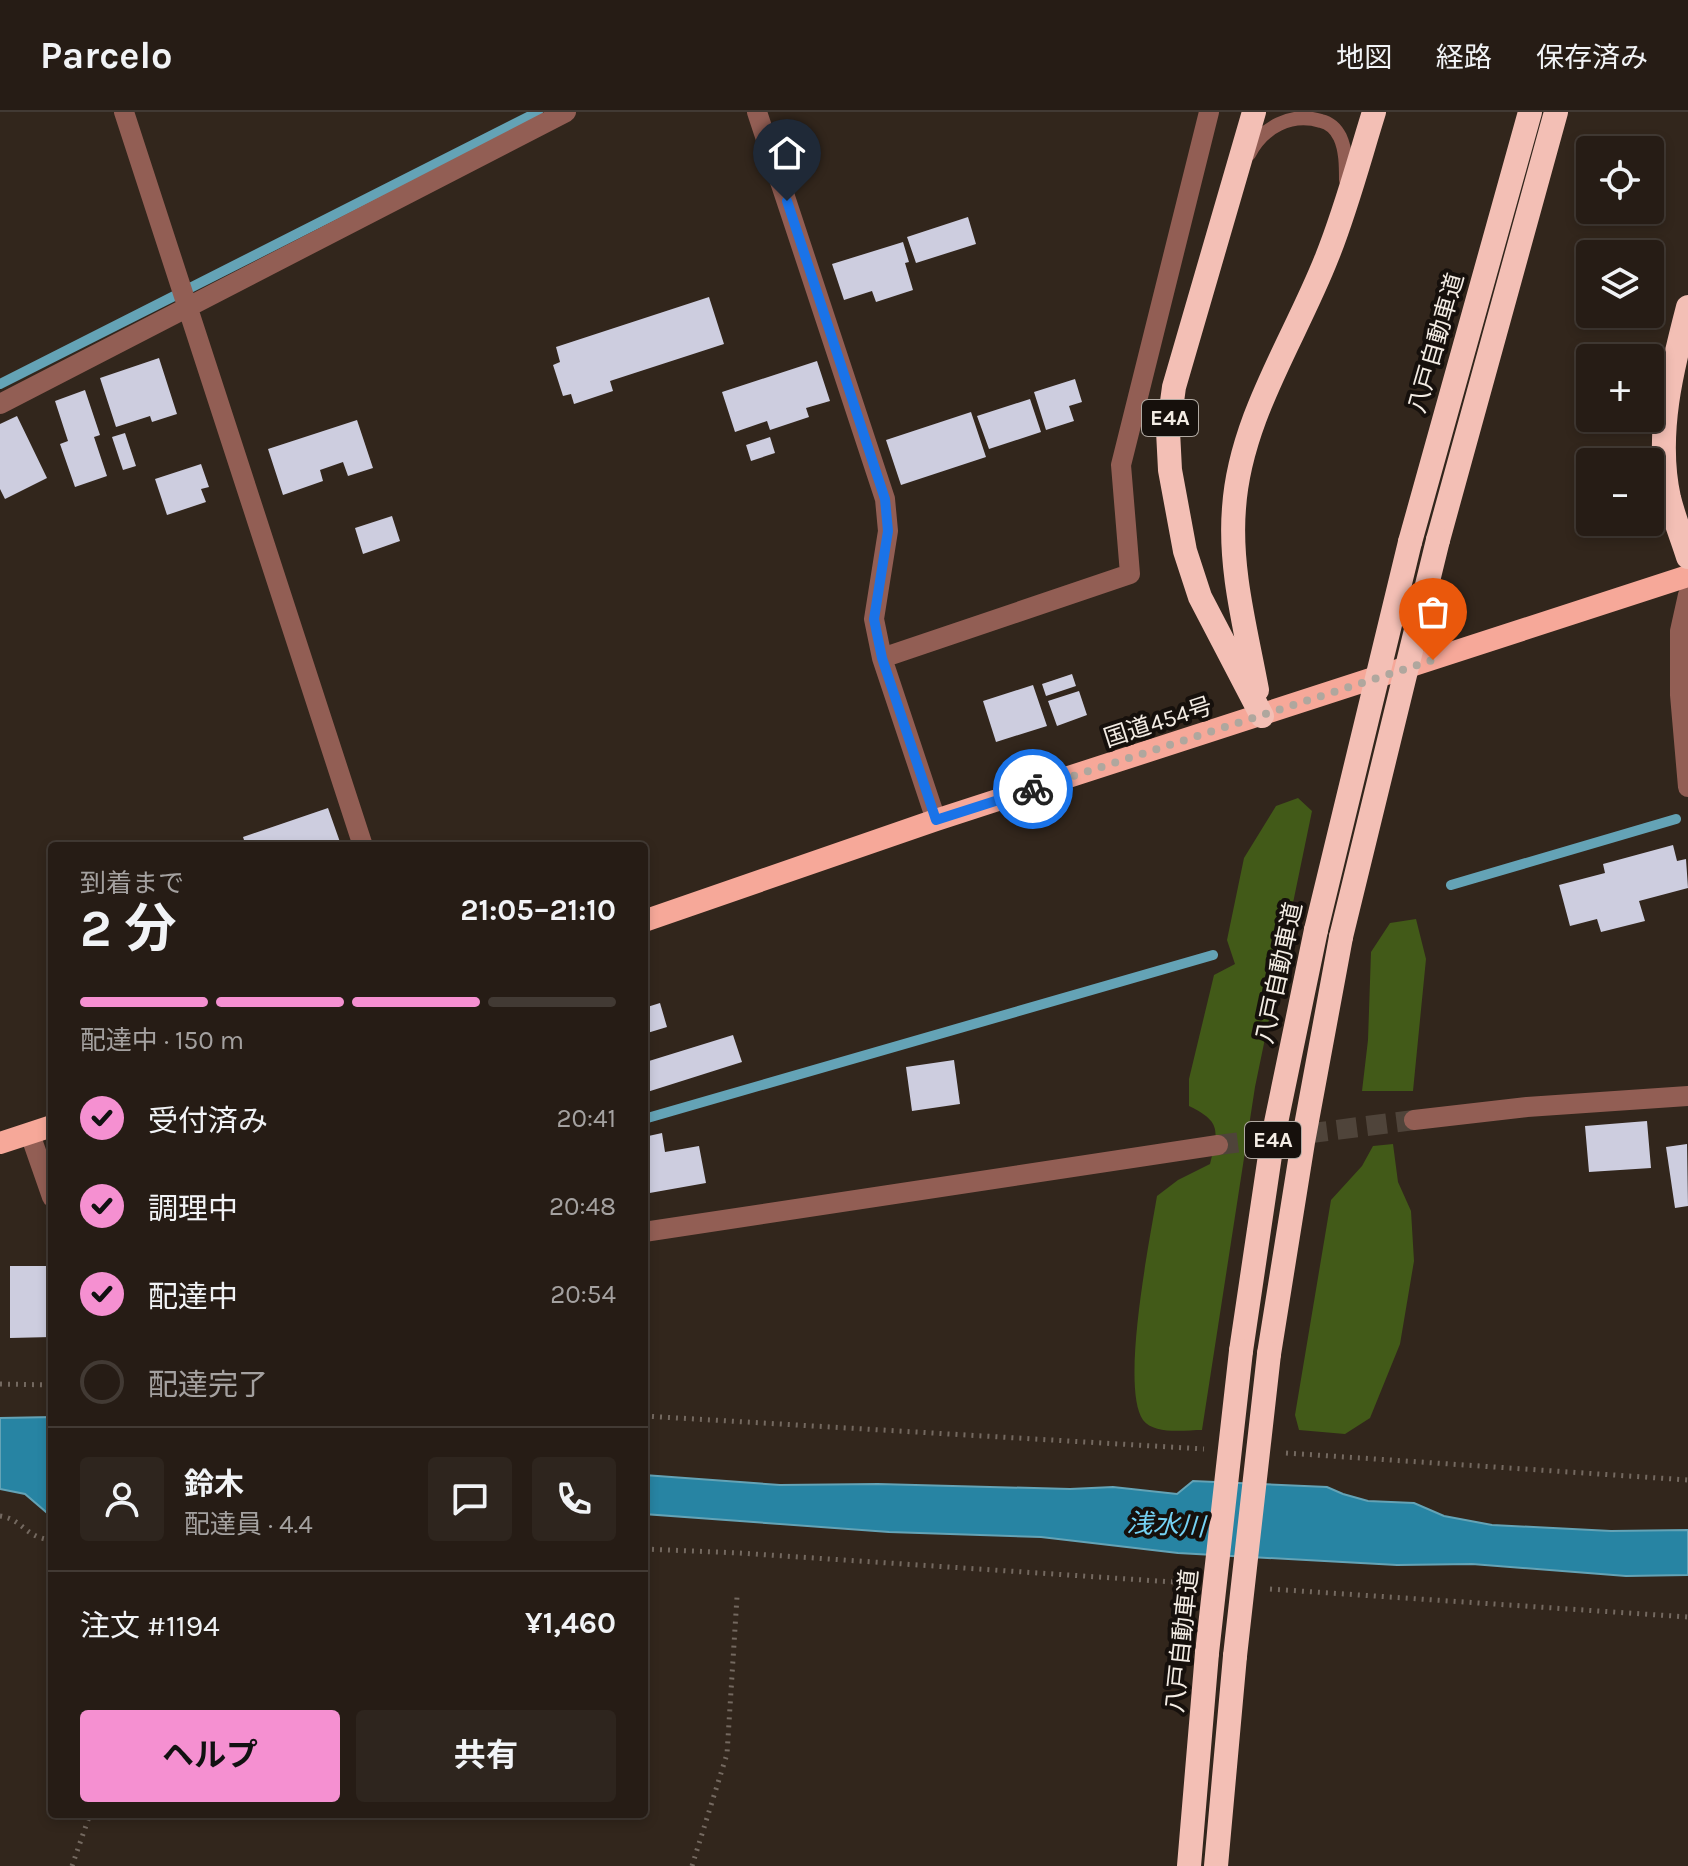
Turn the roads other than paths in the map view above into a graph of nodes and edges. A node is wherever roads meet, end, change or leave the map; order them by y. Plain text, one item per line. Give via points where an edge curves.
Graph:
1 (124, 112) edge
2 (566, 112) edge
3 (757, 112) edge
4 (1209, 112) edge
5 (1254, 112) edge
6 (1374, 112) edge
7 (1530, 112) edge
8 (1556, 112) edge
9 (1235, 179) junction
10 (1347, 195) junction
11 (1688, 307) edge
12 (187, 308) junction
13 (0, 404) edge
14 (1688, 557) edge
15 (1688, 576) edge
16 (1688, 595) edge
17 (882, 658) junction
18 (1262, 716) junction
19 (1688, 787) edge
20 (936, 820) junction
21 (362, 842) edge
22 (648, 920) edge
23 (1688, 1096) edge
24 (1414, 1120) tunnel mouth
25 (48, 1127) edge
26 (30, 1134) junction
27 (0, 1143) edge
28 (1218, 1145) tunnel mouth
29 (48, 1186) edge
30 (648, 1231) edge
31 (1189, 1866) edge
32 (1216, 1866) edge

1 - 12 street
2 - 12 street
3 - 17 street via 885,499 888,531 874,619
4 - 17 street via 1121,465 1130,574
5 - 9 highway, E4A
6 - 10 highway
7 - 31 highway, 八戸自動車道 / E4A, bridge via 1410,542 1316,930 1272,1142 1241,1351
8 - 32 highway, E4A, bridge via 1438,540 1341,937 1269,1354
9 - 10 lane via 1256,141 1275,125 1310,117 1339,134
9 - 18 highway, E4A via 1174,387 1168,431 1185,551 1200,597
10 - 18 highway via 1327,256 1254,420 1234,507 1233,551
11 - 14 highway via 1669,389 1665,466
12 - 13 street
12 - 21 street
15 - 18 highway, 国道454号
16 - 19 street via 1680,631
17 - 20 street
18 - 20 highway, 国道454号
20 - 22 highway, 国道454号
23 - 24 street
25 - 26 highway
26 - 27 highway
26 - 29 street
28 - 30 street

